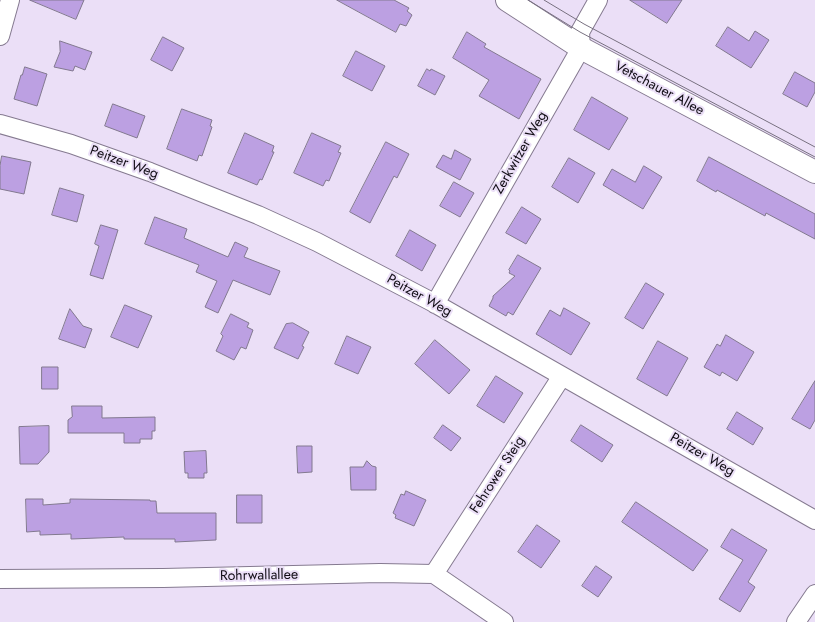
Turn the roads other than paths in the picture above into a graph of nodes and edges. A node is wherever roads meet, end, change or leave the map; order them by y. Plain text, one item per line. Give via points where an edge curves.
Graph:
1 (10, 0) edge
2 (507, 0) edge
3 (598, 0) edge
4 (0, 36) edge
5 (581, 48) junction
6 (0, 124) edge
7 (815, 172) edge
8 (435, 304) junction
9 (562, 376) junction
10 (815, 520) edge
11 (434, 574) junction
12 (0, 579) edge
13 (815, 594) edge
14 (504, 622) edge
15 (796, 622) edge

1 - 4 street
2 - 5 street, Vetschauer Allee
3 - 5 street, Zerkwitzer Weg via 580,32
5 - 7 street, Vetschauer Allee
5 - 8 street, Zerkwitzer Weg
6 - 8 street, Peitzer Weg via 105,155 245,210 317,242
8 - 9 street, Peitzer Weg
9 - 10 street, Peitzer Weg
9 - 11 street, Fehrower Steig
11 - 12 street, Rohrwallallee
11 - 14 street
13 - 15 street

